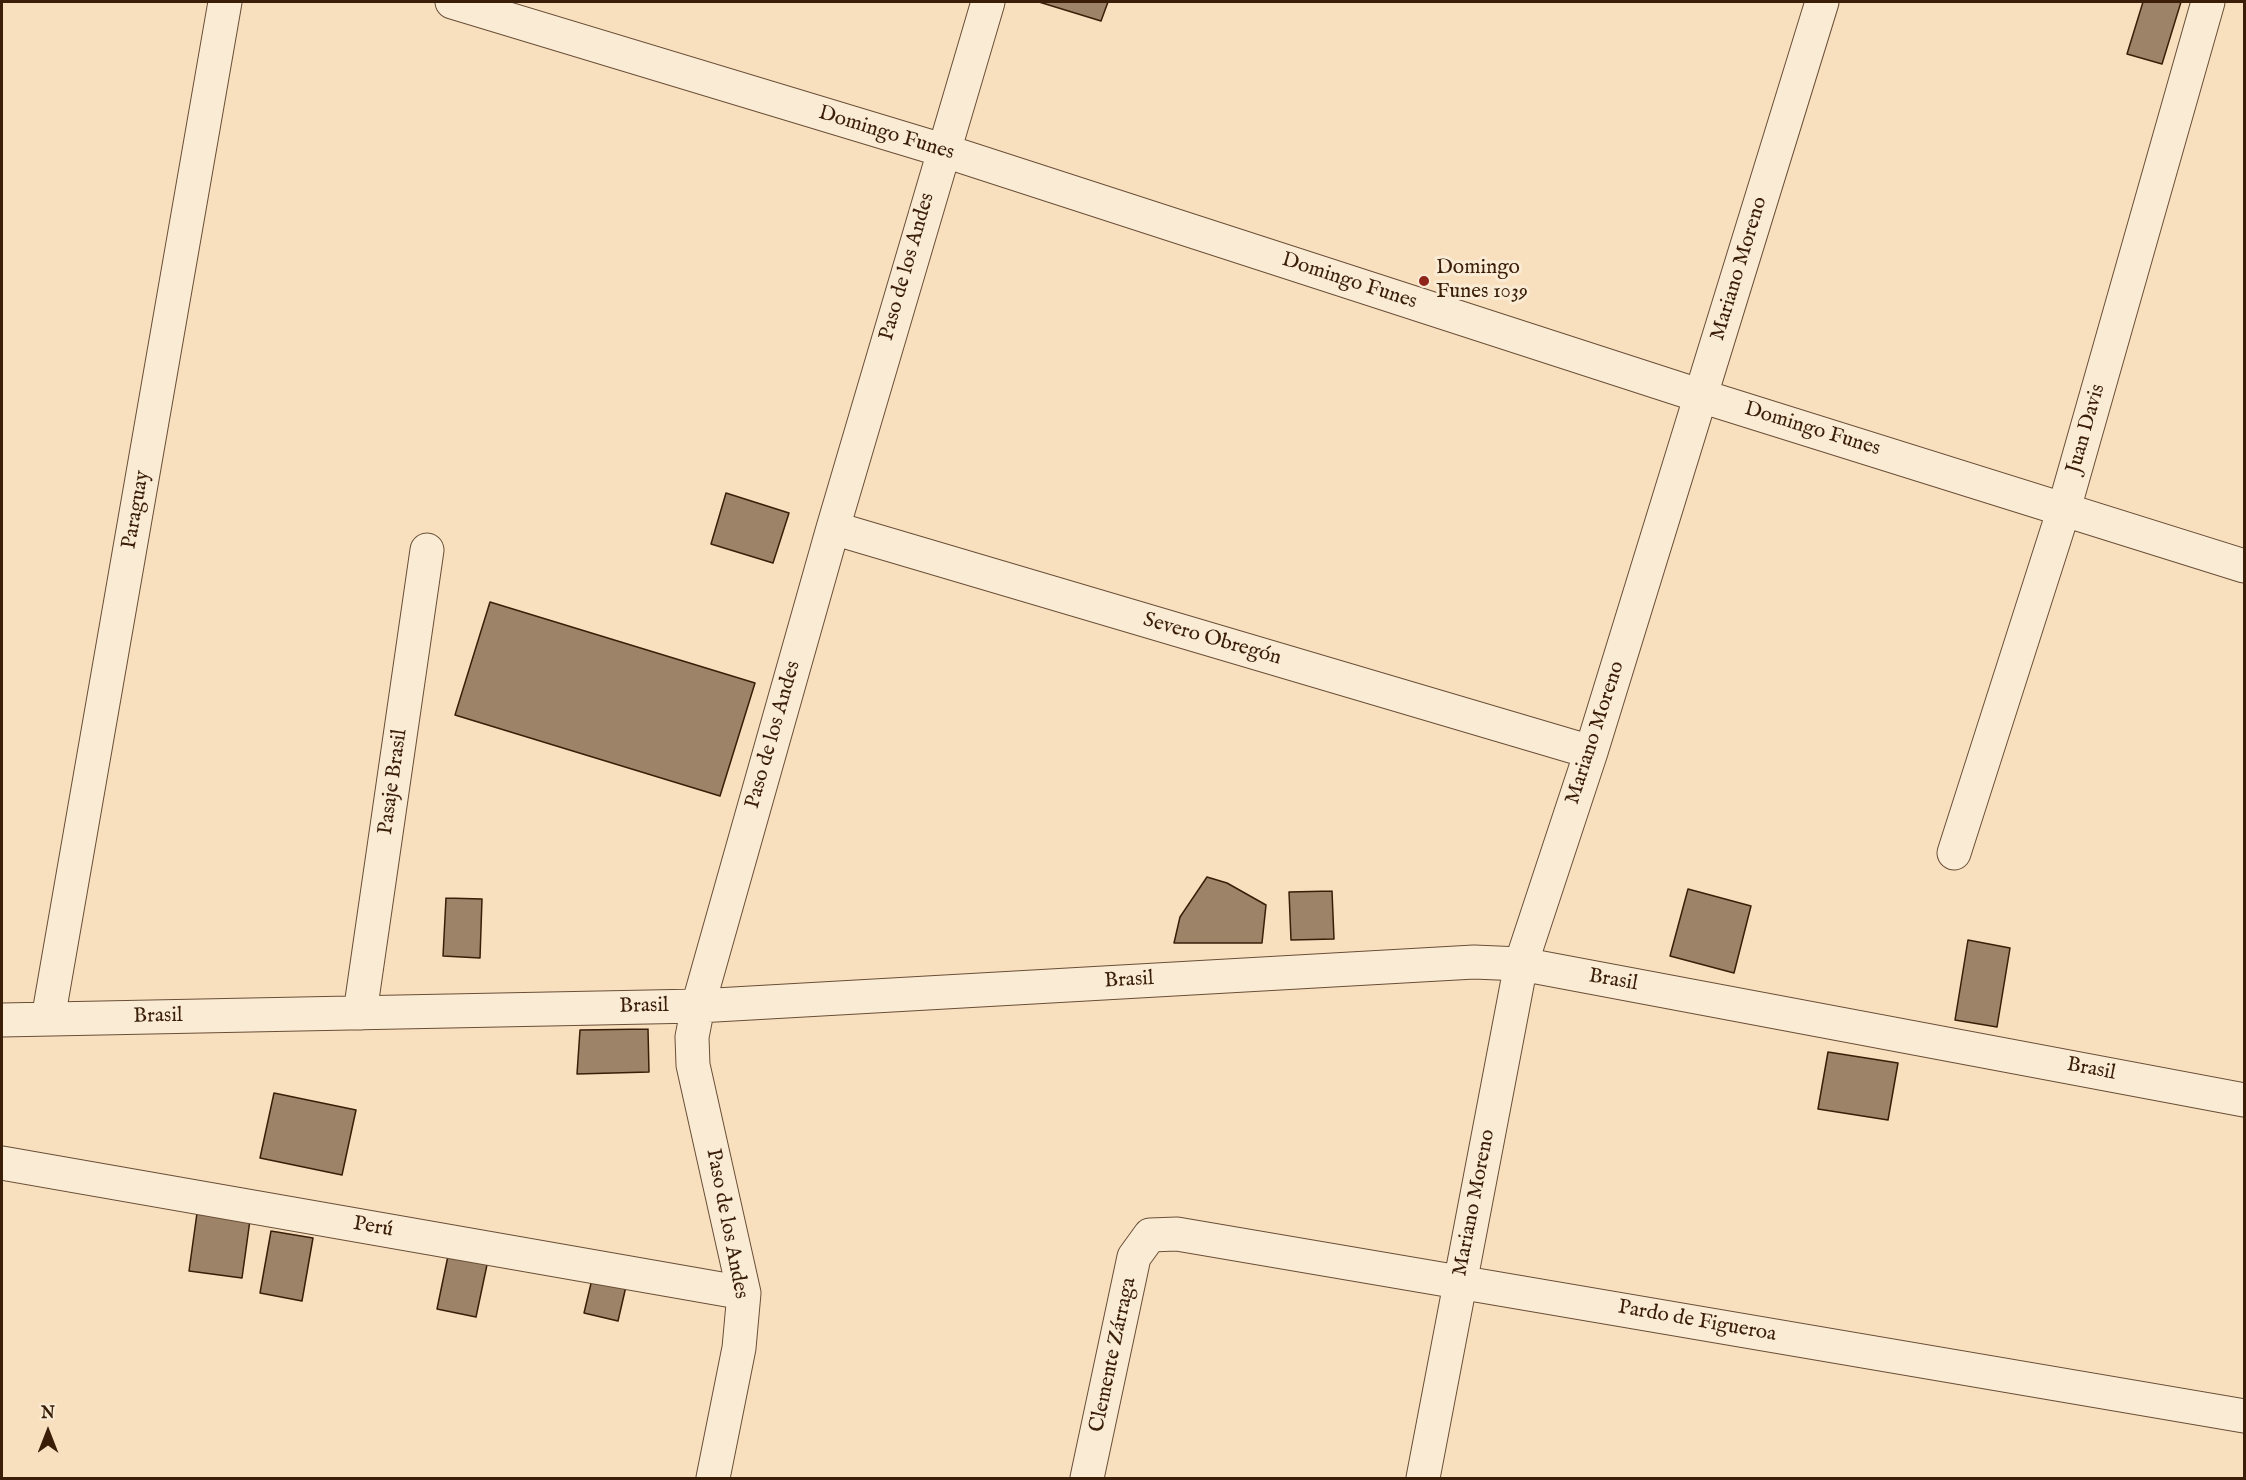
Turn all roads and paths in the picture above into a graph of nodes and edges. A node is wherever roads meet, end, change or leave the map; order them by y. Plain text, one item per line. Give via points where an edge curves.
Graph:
1 (225, 2) edge
2 (452, 2) edge
3 (988, 2) edge
4 (2208, 2) edge
5 (1814, 4) edge
6 (942, 150) junction
7 (1701, 396) junction
8 (2064, 509) junction
9 (833, 528) junction
10 (427, 550) dead end
11 (2244, 566) edge
12 (1591, 752) junction
13 (1954, 853) dead end
14 (1521, 964) junction
15 (698, 1006) junction
16 (360, 1013) junction
17 (48, 1019) junction
18 (2, 1020) edge
19 (2244, 1100) edge
20 (2, 1164) edge
21 (1150, 1235) joint
22 (1460, 1282) junction
23 (744, 1293) junction
24 (2244, 1416) edge
25 (712, 1479) edge
26 (1088, 1479) edge
27 (1423, 1479) edge

1 - 17 street, Paraguay
2 - 6 street, Domingo Funes
3 - 6 street, Paso de los Andes
4 - 8 street, Juan Davis
5 - 7 street, Mariano Moreno
6 - 7 street, Domingo Funes
6 - 9 street, Paso de los Andes
7 - 8 street, Domingo Funes
7 - 12 street, Mariano Moreno
8 - 11 street, Domingo Funes
8 - 13 street, Juan Davis
9 - 12 street, Severo Obregón
9 - 15 street, Paso de los Andes
10 - 16 street, Pasaje Brasil
12 - 14 street, Mariano Moreno
14 - 15 street, Brasil via 1462,962
14 - 19 street, Brasil
14 - 22 street, Mariano Moreno
15 - 16 street, Brasil
15 - 23 street, Paso de los Andes via 692,1037 693,1065
16 - 17 street, Brasil
17 - 18 street, Brasil
20 - 23 street, Perú
21 - 22 street, Pardo de Figueroa via 1177,1234
21 - 26 street, Clemente Zárraga via 1134,1257
22 - 24 street, Pardo de Figueroa
22 - 27 street, Mariano Moreno
23 - 25 street, Paso de los Andes via 739,1348

